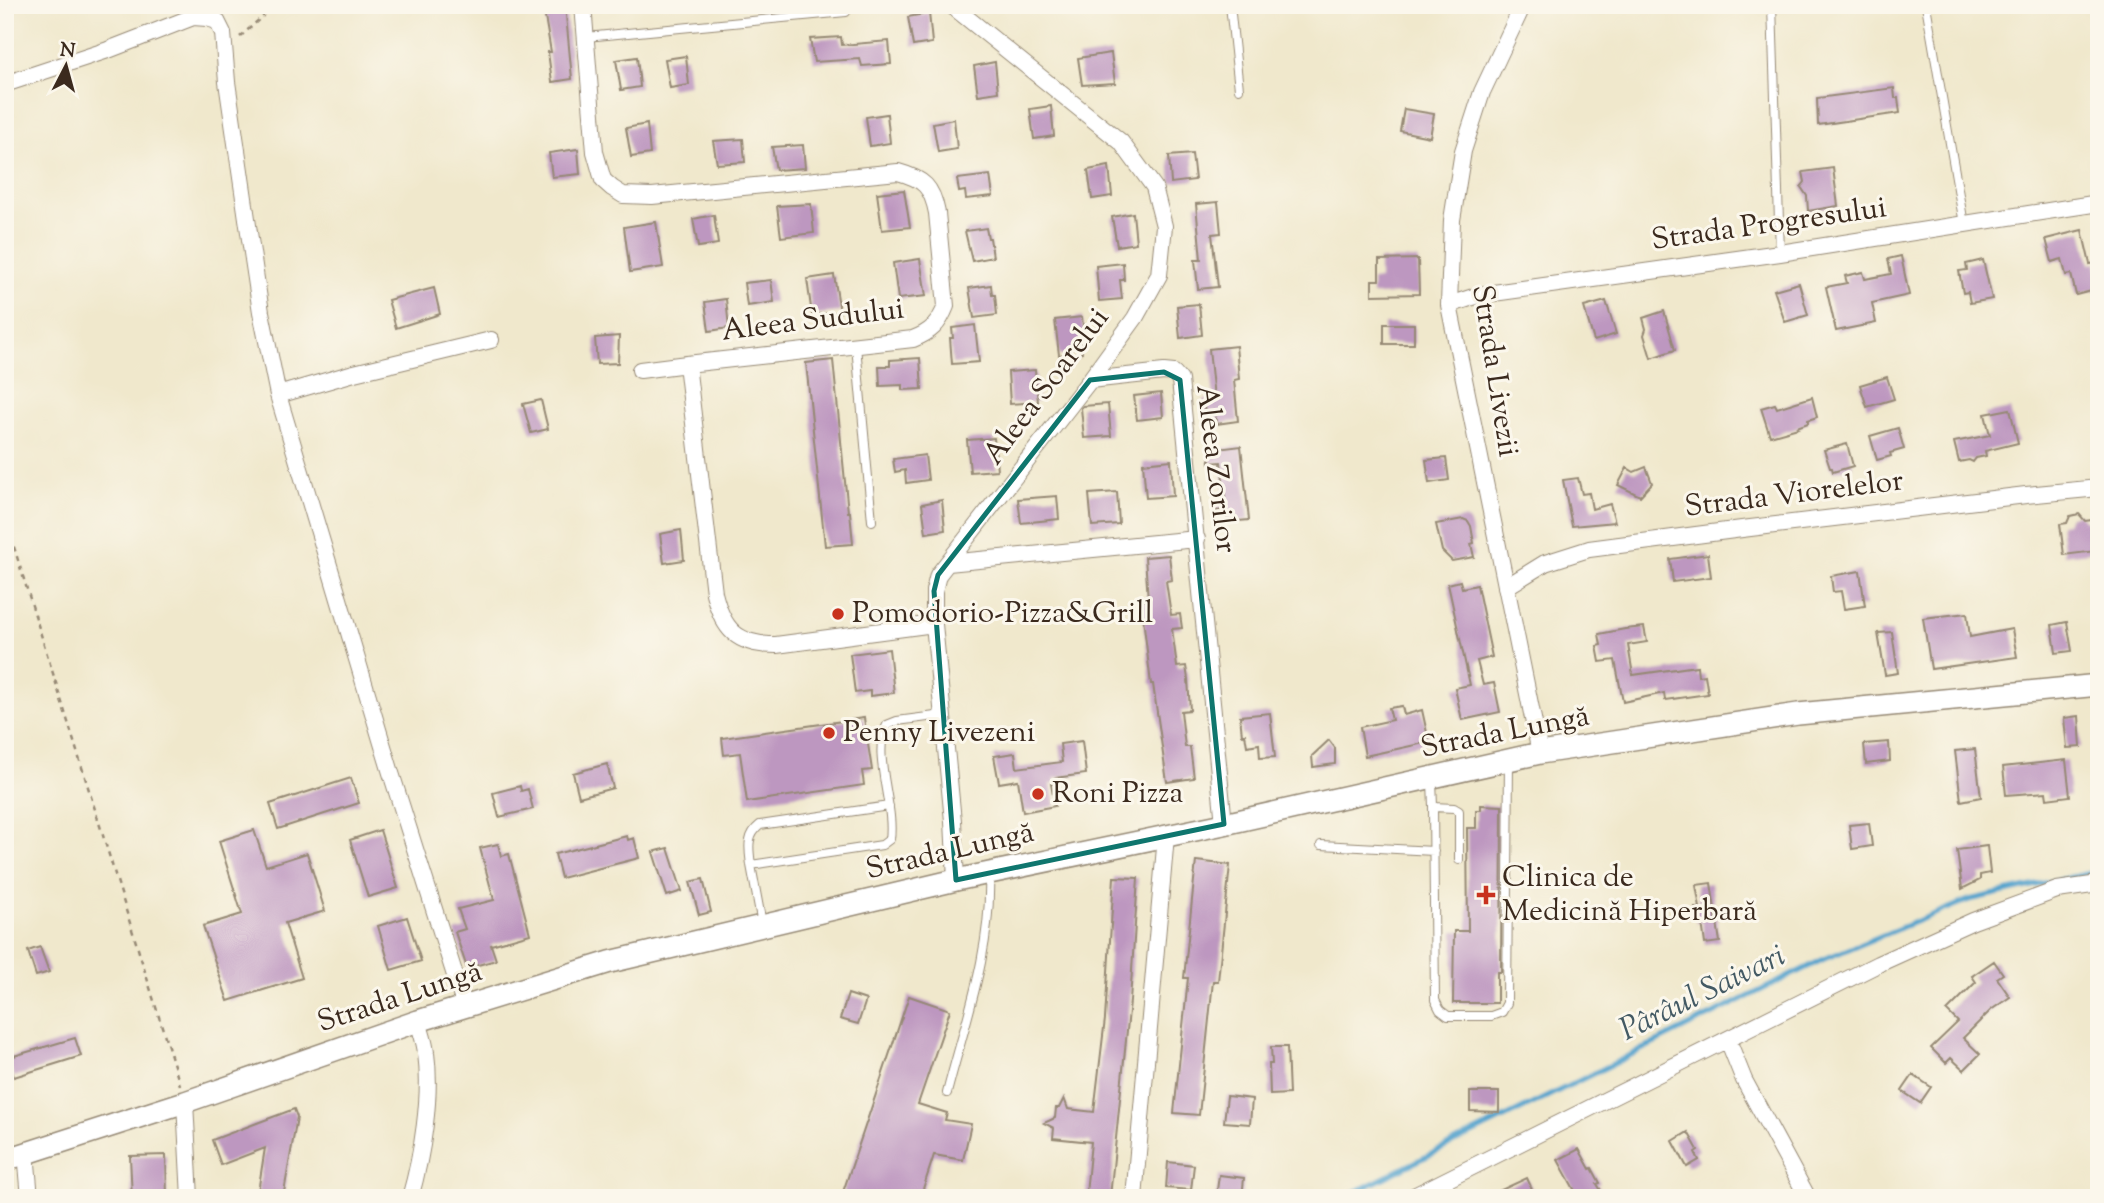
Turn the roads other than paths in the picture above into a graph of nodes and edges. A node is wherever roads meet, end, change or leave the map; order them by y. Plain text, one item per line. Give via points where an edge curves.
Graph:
1 (583, 5) edge
2 (951, 5) edge
3 (1230, 5) edge
4 (1524, 5) edge
5 (1772, 5) edge
6 (1926, 5) edge
7 (846, 12) dead end
8 (586, 37) junction
9 (5, 85) edge
10 (1239, 89) dead end
11 (2099, 203) edge
12 (1964, 224) junction
13 (1780, 253) junction
14 (1449, 305) junction
15 (491, 340) dead end
16 (856, 346) junction
17 (687, 364) junction
18 (640, 370) dead end
19 (1090, 380) junction
20 (278, 395) junction
21 (2099, 488) edge
22 (872, 521) dead end
23 (1197, 539) junction
24 (948, 563) junction
25 (1506, 587) junction
26 (934, 624) junction
27 (2099, 685) edge
28 (943, 715) junction
29 (1540, 753) junction
30 (1509, 760) junction
31 (1432, 777) junction
32 (889, 806) junction
33 (1433, 807) junction
34 (1224, 824) junction
35 (1166, 836) junction
36 (1321, 845) dead end
37 (1434, 851) junction
38 (1459, 860) dead end
39 (751, 865) junction
40 (989, 873) junction
41 (956, 880) junction
42 (2099, 884) edge
43 (763, 926) junction
44 (465, 1007) junction
45 (418, 1021) junction
46 (1728, 1040) junction
47 (947, 1093) dead end
48 (185, 1101) junction
49 (26, 1152) junction
50 (5, 1160) edge
51 (30, 1198) edge
52 (190, 1198) edge
53 (410, 1198) edge
54 (1134, 1198) edge
55 (1410, 1198) edge
56 (1808, 1198) edge

1 - 8 street, Aleea Sudului
2 - 19 street, Aleea Soarelui via 1121,142 1154,187 1164,226 1159,275 1135,318
3 - 10 lane
4 - 14 street, Strada Livezii via 1482,92 1463,151 1452,219
5 - 13 lane
6 - 12 lane
7 - 8 lane
8 - 16 street, Aleea Sudului via 595,152 603,180 623,195 898,172 922,181 929,189 946,306 942,318 926,335
9 - 20 street via 193,17 217,21 223,33 233,130
11 - 12 street, Strada Progresului
12 - 13 street, Strada Progresului
13 - 14 street, Strada Progresului via 1479,295
14 - 25 street, Strada Livezii
15 - 20 street
16 - 17 street, Aleea Sudului
16 - 22 lane
17 - 18 street
17 - 26 street, Aleea Sudului via 714,593 724,622 734,634 760,645 776,645
19 - 23 street, Aleea Zorilor via 1164,372 1174,373 1180,380
19 - 24 street, Aleea Soarelui
20 - 44 street
21 - 25 street, Strada Viorelelor via 1589,549 1545,563
23 - 24 street
23 - 34 street, Aleea Zorilor
24 - 26 street, Aleea Soarelui via 938,575 934,592
25 - 29 street, Strada Livezii
26 - 28 street, Aleea Soarelui
27 - 29 main road, Strada Lungă via 1798,714
28 - 32 lane via 897,722 882,733
28 - 41 street, Aleea Soarelui
29 - 30 main road, Strada Lungă
30 - 31 main road, Strada Lungă
30 - 37 lane via 1507,1003 1502,1012 1448,1016 1435,1000
31 - 33 lane
31 - 34 main road, Strada Lungă
32 - 39 lane via 890,839 882,845
32 - 39 lane via 760,824 748,842
33 - 37 lane
33 - 38 lane via 1459,811
34 - 35 main road, Strada Lungă
35 - 40 main road, Strada Lungă
35 - 54 street
36 - 37 lane
39 - 43 lane
40 - 41 main road, Strada Lungă
40 - 47 lane via 985,943
41 - 43 main road, Strada Lungă
42 - 46 street via 2057,890 1973,921
43 - 44 main road, Strada Lungă via 610,962
44 - 45 main road, Strada Lungă
45 - 48 main road, Strada Lungă
45 - 53 street via 426,1051 425,1129
46 - 55 street
46 - 56 street via 1744,1080
48 - 49 main road, Strada Lungă
48 - 52 street
49 - 50 main road, Strada Lungă
49 - 51 street

